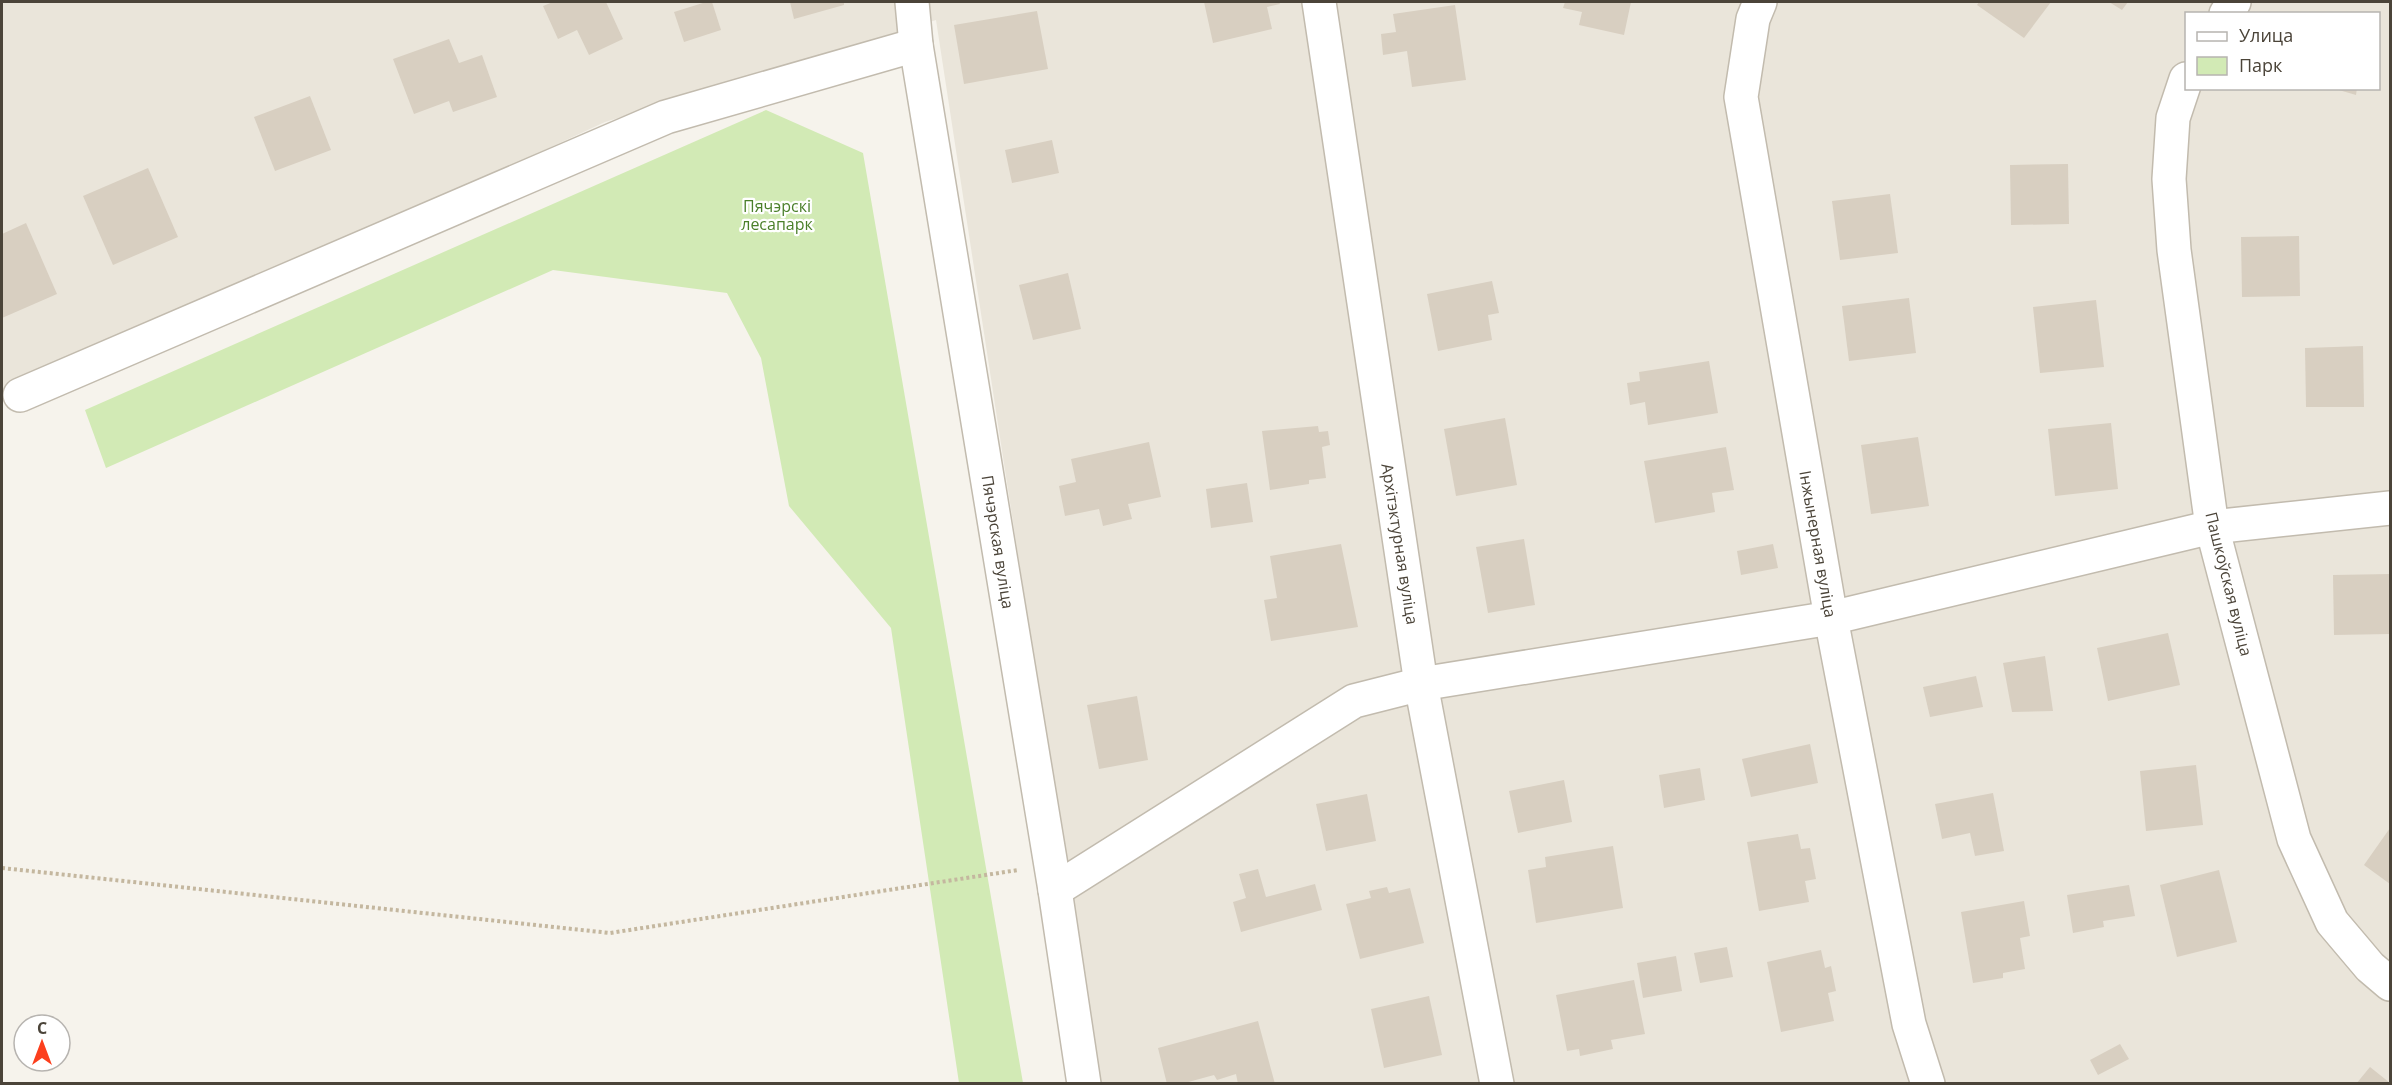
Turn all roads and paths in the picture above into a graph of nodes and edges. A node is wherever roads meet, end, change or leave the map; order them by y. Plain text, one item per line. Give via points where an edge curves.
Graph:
1 (912, 2) edge
2 (1319, 2) edge
3 (1760, 2) edge
4 (916, 45) junction
5 (2185, 85) edge
6 (20, 395) dead end
7 (2391, 508) edge
8 (2212, 527) junction
9 (1832, 618) junction
10 (1421, 684) junction
11 (2, 868) edge
12 (1053, 877) junction
13 (2391, 984) edge
14 (1084, 1083) edge
15 (1497, 1083) edge
16 (1928, 1083) edge

1 - 4 street, Пячэрская вуліца
2 - 10 street, Архітэктурная вуліца
3 - 9 street, Інжынерная вуліца via 1753,19 1741,97
4 - 6 street via 666,117
4 - 12 street, Пячэрская вуліца
5 - 8 street, Пашкоўская вуліца via 2173,118 2169,179 2174,250
7 - 8 street
8 - 9 street
8 - 13 street, Пашкоўская вуліца via 2294,839 2332,922 2370,967
9 - 10 street
9 - 16 street, Інжынерная вуліца via 1909,1024
10 - 12 street via 1354,701
10 - 15 street, Архітэктурная вуліца
11 - 12 path via 610,933
12 - 14 street, Пячэрская вуліца

